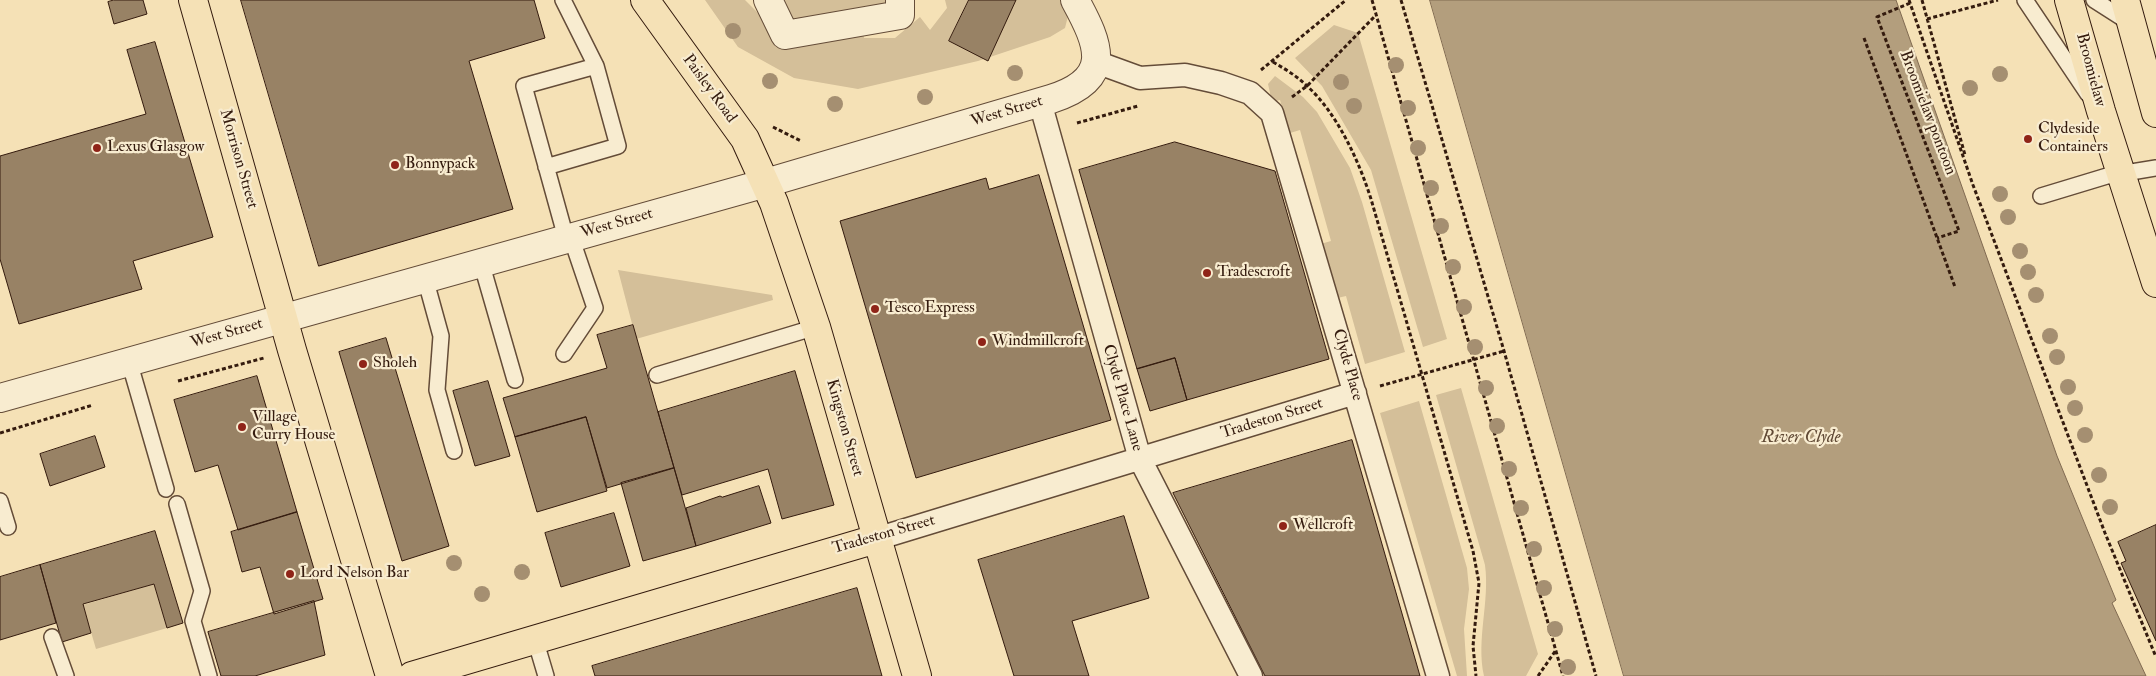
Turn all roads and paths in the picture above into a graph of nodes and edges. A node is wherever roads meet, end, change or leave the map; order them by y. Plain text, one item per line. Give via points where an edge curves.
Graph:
1 (193, 0) edge
2 (563, 0) edge
3 (645, 0) edge
4 (768, 0) edge
5 (900, 0) edge
6 (1075, 0) edge
7 (1346, 0) edge
8 (1372, 0) edge
9 (1401, 0) edge
10 (1922, 0) edge
11 (1998, 0) edge
12 (2025, 0) edge
13 (2077, 1) edge
14 (1909, 2) edge
15 (2129, 12) edge
16 (1376, 15) junction
17 (1927, 19) junction
18 (1864, 38) dead end
19 (1096, 62) junction
20 (596, 66) junction
21 (1307, 86) junction
22 (1040, 102) junction
23 (2101, 111) junction
24 (1272, 113) junction
25 (2156, 114) edge
26 (546, 166) junction
27 (2156, 168) edge
28 (2121, 174) junction
29 (766, 183) junction
30 (1973, 185) junction
31 (2041, 196) dead end
32 (569, 238) junction
33 (1937, 238) junction
34 (482, 262) junction
35 (425, 278) junction
36 (2156, 283) edge
37 (1955, 287) dead end
38 (284, 318) junction
39 (816, 327) junction
40 (1504, 350) junction
41 (564, 354) dead end
42 (1473, 359) junction
43 (129, 361) junction
44 (1422, 374) junction
45 (657, 375) dead end
46 (515, 380) dead end
47 (1355, 394) junction
48 (0, 398) edge
49 (454, 451) dead end
50 (1140, 459) junction
51 (166, 489) dead end
52 (0, 501) edge
53 (177, 504) dead end
54 (8, 527) dead end
55 (876, 539) junction
56 (52, 637) dead end
57 (535, 639) junction
58 (1556, 650) junction
59 (2156, 657) edge
60 (66, 676) edge
61 (209, 676) edge
62 (390, 676) edge
63 (412, 676) edge
64 (546, 676) edge
65 (917, 676) edge
66 (1251, 676) edge
67 (1438, 676) edge
68 (1476, 676) edge
69 (1538, 676) edge
70 (1563, 676) edge
71 (1596, 676) edge

1 - 38 main road, Morrison Street
2 - 20 lane
3 - 29 main road, Paisley Road via 745,139
4 - 5 street via 785,35 900,15
6 - 19 street via 1095,40
7 - 21 path via 1273,62
8 - 16 path
9 - 40 path
10 - 17 path
11 - 17 path
12 - 23 lane
13 - 15 lane
13 - 23 main road, Broomielaw
14 - 30 path
14 - 33 path, Broomielaw pontoon via 1877,17 1959,230
15 - 25 main road
16 - 21 path
16 - 42 path
17 - 30 path
18 - 33 path, Broomielaw pontoon
19 - 22 street, West Street via 1092,73 1077,88
19 - 24 street via 1140,78 1185,75 1221,83 1250,93
20 - 26 lane via 618,146
20 - 26 lane via 524,86
21 - 24 path
21 - 44 path via 1328,110 1365,180
22 - 29 street, West Street
22 - 50 street, Clyde Place Lane
23 - 28 main road, Broomielaw
24 - 47 street, Clyde Place
26 - 32 lane
27 - 28 lane
28 - 31 lane
28 - 36 main road, Broomielaw
29 - 32 street, West Street
29 - 39 main road, Kingston Street
30 - 59 path via 2105,533
32 - 34 street, West Street
32 - 41 lane via 595,308
33 - 37 path, Broomielaw pontoon
34 - 35 street, West Street
34 - 46 lane
35 - 38 street, West Street
35 - 49 lane via 441,336 437,390
38 - 43 street, West Street
38 - 62 main road, Morrison Street
39 - 45 lane
39 - 55 main road, Kingston Street
40 - 42 path
40 - 71 path
42 - 44 path
42 - 58 path
43 - 48 street, West Street
43 - 51 lane
44 - 47 path
44 - 68 path via 1476,567 1479,598 1473,646
47 - 50 street, Tradeston Street
47 - 67 street, Clyde Place
50 - 55 street, Tradeston Street
50 - 66 street, Clyde Place Lane
52 - 54 lane
53 - 61 lane via 202,591 193,620
55 - 57 main road, Tradeston Street
55 - 65 main road, Kingston Street
56 - 60 lane
57 - 63 main road, Tradeston Street
57 - 64 lane
58 - 69 path
58 - 70 path

